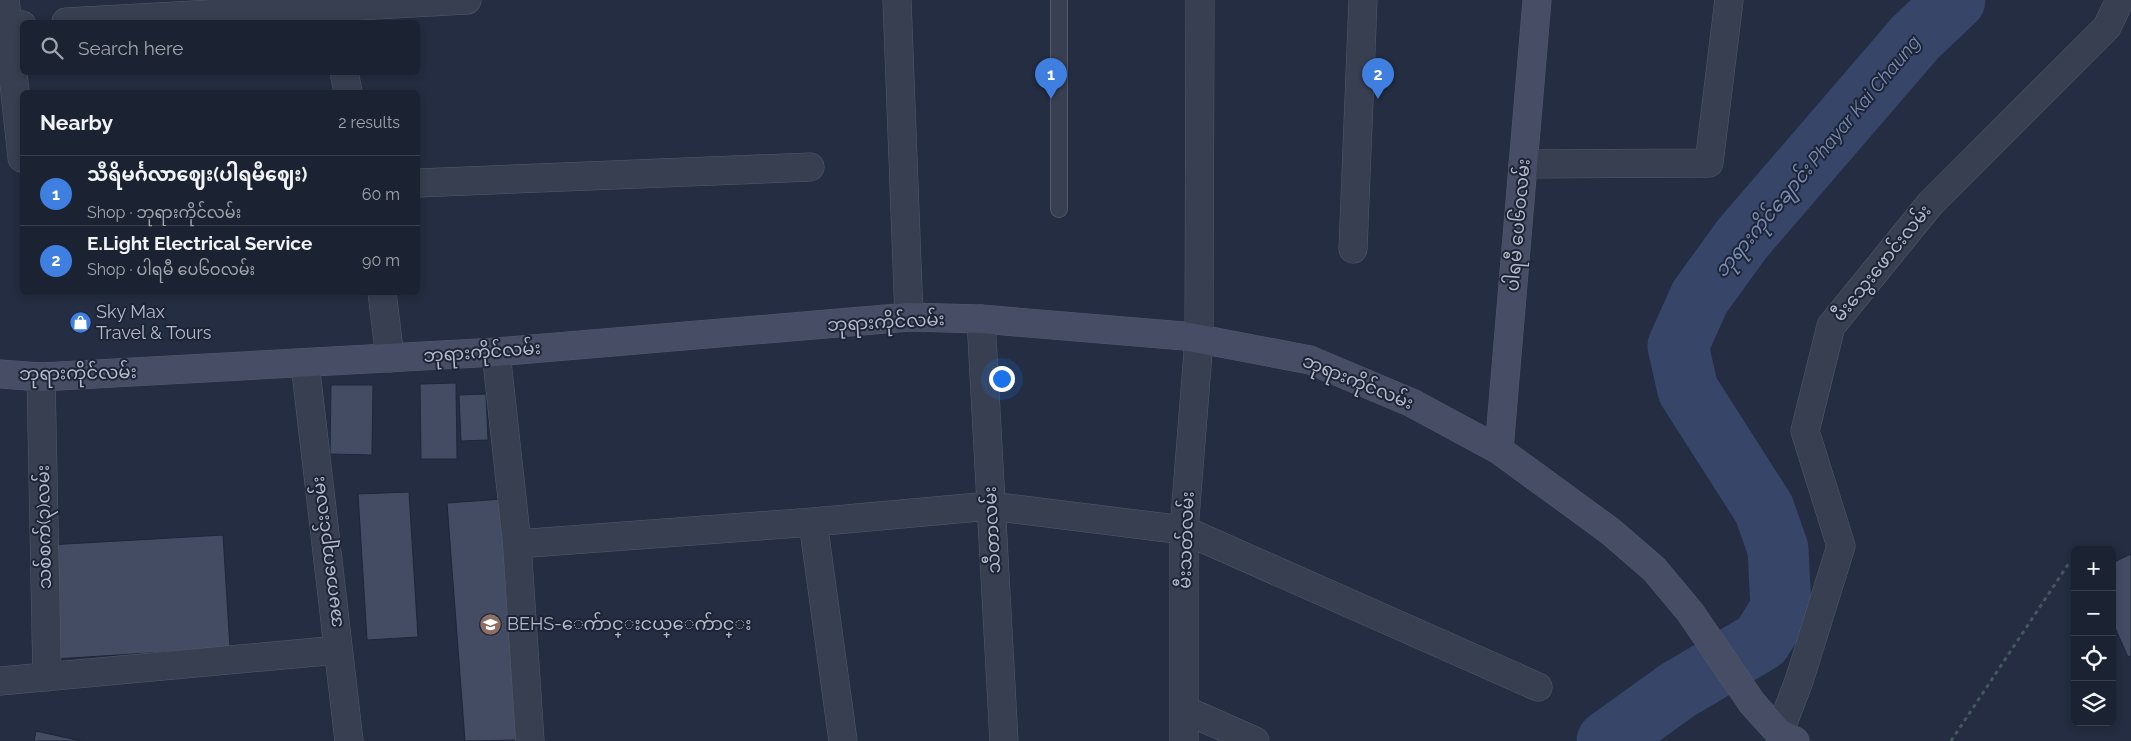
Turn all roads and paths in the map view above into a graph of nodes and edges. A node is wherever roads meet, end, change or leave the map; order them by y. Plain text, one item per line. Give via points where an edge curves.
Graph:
1 (467, 0) edge
2 (897, 0) edge
3 (1059, 0) edge
4 (1200, 0) edge
5 (1364, 0) edge
6 (1537, 0) edge
7 (1728, 0) edge
8 (2120, 0) edge
9 (331, 10) edge
10 (12, 17) edge
11 (110, 20) edge
12 (345, 75) edge
13 (348, 90) edge
14 (20, 130) edge
15 (1523, 164) junction
16 (810, 167) dead end
17 (420, 183) edge
18 (1059, 209) dead end
19 (1353, 249) dead end
20 (382, 295) edge
21 (909, 317) junction
22 (980, 319) junction
23 (1199, 340) junction
24 (496, 352) junction
25 (390, 358) junction
26 (305, 363) junction
27 (0, 374) edge
28 (41, 377) junction
29 (1499, 450) junction
30 (990, 506) junction
31 (813, 522) junction
32 (1184, 530) junction
33 (517, 544) junction
34 (2069, 563) dead end
35 (338, 650) junction
36 (47, 677) junction
37 (0, 681) edge
38 (1538, 687) dead end
39 (1185, 710) junction
40 (1785, 738) edge
41 (349, 741) edge
42 (530, 741) edge
43 (843, 741) edge
44 (1004, 741) edge
45 (1184, 741) edge
46 (1256, 741) edge
47 (1951, 741) edge

1 - 9 street
2 - 21 street
3 - 18 lane
4 - 23 street, မီးသတ်လမ်း
5 - 19 street
6 - 15 main road, ပါရမီ ပေ၆ဝလမ်း
7 - 15 street via 1709,164
8 - 40 street, မီးသွေးဖောင်းလမ်း via 2107,27 1930,204 1831,326 1805,430 1841,546 1799,681
9 - 11 street
10 - 14 street
12 - 13 street
15 - 29 main road, ပါရမီ ပေ၆ဝလမ်း
16 - 17 street
20 - 25 street
21 - 22 main road, ဘုရားကိုင်လမ်း
21 - 24 main road, ဘုရားကိုင်လမ်း
22 - 23 main road, ဘုရားကိုင်လမ်း via 1184,336
22 - 30 street, သီတာလမ်း
23 - 29 main road, ဘုရားကိုင်လမ်း via 1310,360 1412,402
23 - 32 street, မီးသတ်လမ်း
24 - 25 main road, ဘုရားကိုင်လမ်း
24 - 33 street
25 - 26 main road, ဘုရားကိုင်လမ်း
26 - 28 main road, ဘုရားကိုင်လမ်း
26 - 35 street, အမကကျောင်းလမ်း
27 - 28 main road, ဘုရားကိုင်လမ်း
28 - 36 street, သစ်စက်(၃)လမ်း
29 - 40 main road, ဘုရားကိုင်လမ်း via 1654,569 1690,612 1752,703
30 - 31 street
30 - 32 street
30 - 44 street, သီတာလမ်း
31 - 33 street
31 - 43 street
32 - 38 street
32 - 39 street, မီးသတ်လမ်း
33 - 42 street
34 - 47 path
35 - 36 street
35 - 41 street, အမကကျောင်းလမ်း
36 - 37 street
39 - 45 street, မီးသတ်လမ်း
39 - 46 street

